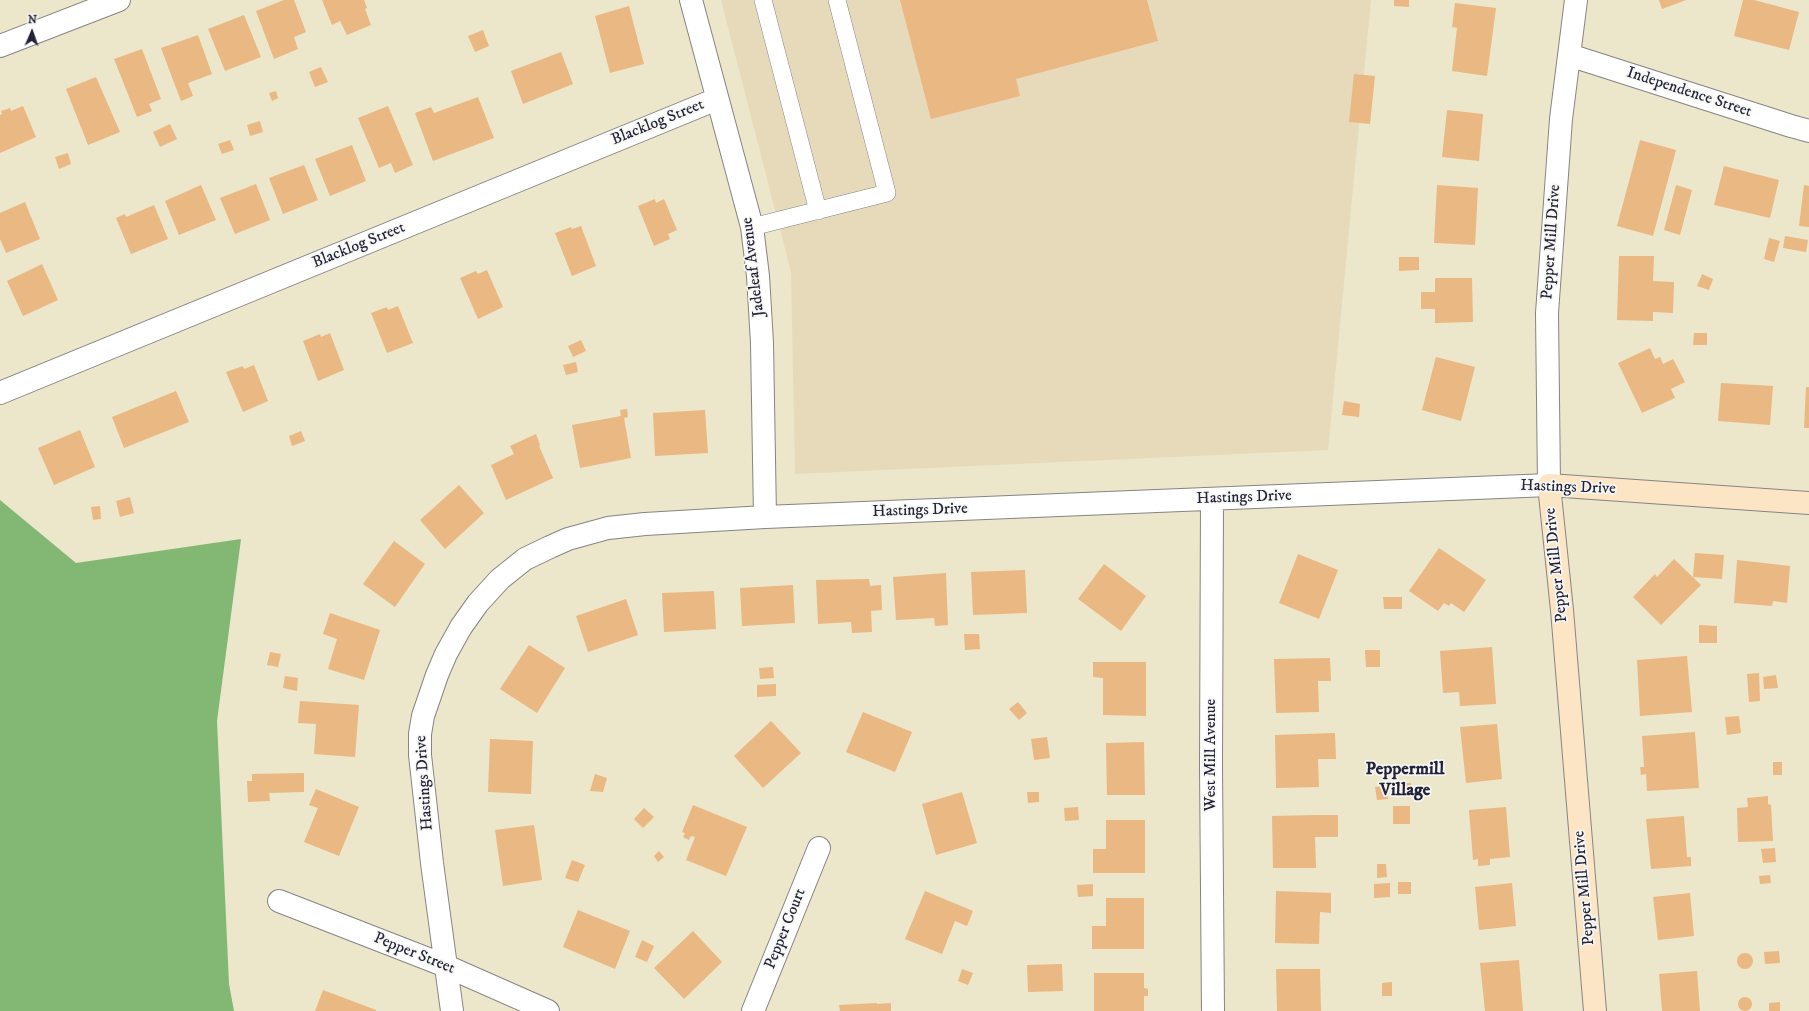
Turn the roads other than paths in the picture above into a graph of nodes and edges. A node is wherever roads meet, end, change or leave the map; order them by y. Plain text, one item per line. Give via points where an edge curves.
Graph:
1 (119, 0) edge
2 (691, 0) edge
3 (763, 0) edge
4 (836, 0) edge
5 (1576, 0) edge
6 (0, 46) edge
7 (1569, 55) junction
8 (717, 99) junction
9 (1809, 131) edge
10 (818, 211) junction
11 (752, 227) junction
12 (0, 393) edge
13 (1549, 485) junction
14 (1212, 499) junction
15 (1809, 503) edge
16 (765, 517) junction
17 (819, 848) dead end
18 (279, 901) dead end
19 (446, 966) junction
20 (452, 1011) edge
21 (548, 1011) edge
22 (753, 1011) edge
23 (1213, 1011) edge
24 (1595, 1011) edge

1 - 6 street
2 - 8 street, Jadeleaf Avenue
3 - 10 lane
4 - 10 lane via 887,193
5 - 7 street, Pepper Mill Drive
7 - 9 street, Independence Street
7 - 13 street, Pepper Mill Drive via 1561,119 1547,313
8 - 11 street, Jadeleaf Avenue
8 - 12 street, Blacklog Street
10 - 11 lane
11 - 16 street, Jadeleaf Avenue via 762,343
13 - 14 street, Hastings Drive
13 - 15 street, Hastings Drive
13 - 24 street, Pepper Mill Drive via 1562,610
14 - 16 street, Hastings Drive
14 - 23 street, West Mill Avenue
16 - 19 street, Hastings Drive via 608,528 568,539 525,560 500,579 478,603 461,627 437,675 423,716 420,734 421,763
17 - 22 street, Pepper Court
18 - 19 street, Pepper Street
19 - 20 street, Hastings Drive
19 - 21 street, Pepper Street

